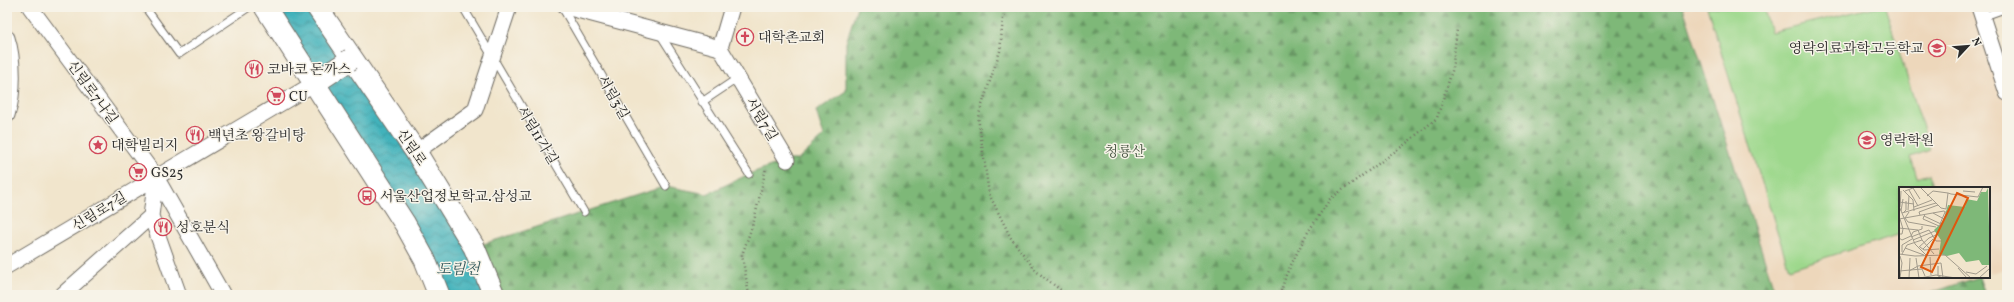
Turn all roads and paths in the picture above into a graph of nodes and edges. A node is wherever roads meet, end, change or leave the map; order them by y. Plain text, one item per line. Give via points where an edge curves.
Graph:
1 (30, 7) edge
2 (145, 7) edge
3 (249, 7) edge
4 (265, 7) edge
5 (317, 7) edge
6 (463, 7) edge
7 (509, 7) edge
8 (562, 7) edge
9 (566, 7) edge
10 (732, 7) edge
11 (1004, 7) edge
12 (2007, 8) edge
13 (1980, 12) edge
14 (1457, 29) dead end
15 (659, 32) junction
16 (7, 38) edge
17 (720, 48) junction
18 (492, 58) junction
19 (351, 59) junction
20 (738, 78) junction
21 (315, 83) junction
22 (2007, 93) edge
23 (702, 102) junction
24 (7, 115) edge
25 (416, 152) junction
26 (787, 160) dead end
27 (766, 168) dead end
28 (749, 174) dead end
29 (156, 177) junction
30 (666, 186) dead end
31 (584, 212) dead end
32 (151, 216) junction
33 (7, 266) edge
34 (62, 295) edge
35 (179, 295) edge
36 (223, 295) edge
37 (439, 295) edge
38 (494, 295) edge
39 (749, 295) edge
40 (1000, 295) edge
41 (1006, 295) edge
42 (1036, 295) edge
43 (1067, 295) edge
44 (1280, 295) edge

1 - 29 street, 신림로7나길
2 - 3 lane via 179,54
4 - 21 main road
5 - 19 main road, 신림로
6 - 18 lane, 서림11가길
7 - 18 street
8 - 30 lane, 서림3길
9 - 15 street
10 - 17 street
11 - 43 path via 1000,51 978,116 989,194 1011,238 1036,271
12 - 13 lane
13 - 22 street
14 - 44 path via 1452,71 1437,118 1330,199 1306,235 1286,275
15 - 17 street
15 - 23 lane
16 - 24 street via 13,68
17 - 20 street, 서림7길
18 - 25 street via 475,110
18 - 31 lane, 서림11가길
19 - 21 main road
19 - 25 main road, 신림로
20 - 23 lane
20 - 26 street, 서림7길
21 - 29 street, 신림로7길
21 - 37 main road via 404,224 425,260
23 - 28 lane
25 - 38 main road, 신림로 via 474,247
27 - 39 path via 754,221 742,255
29 - 32 street
29 - 33 street, 신림로7길
29 - 36 street, 신림로7나길
32 - 34 street
32 - 35 street
40 - 41 path
41 - 42 path via 1029,292

